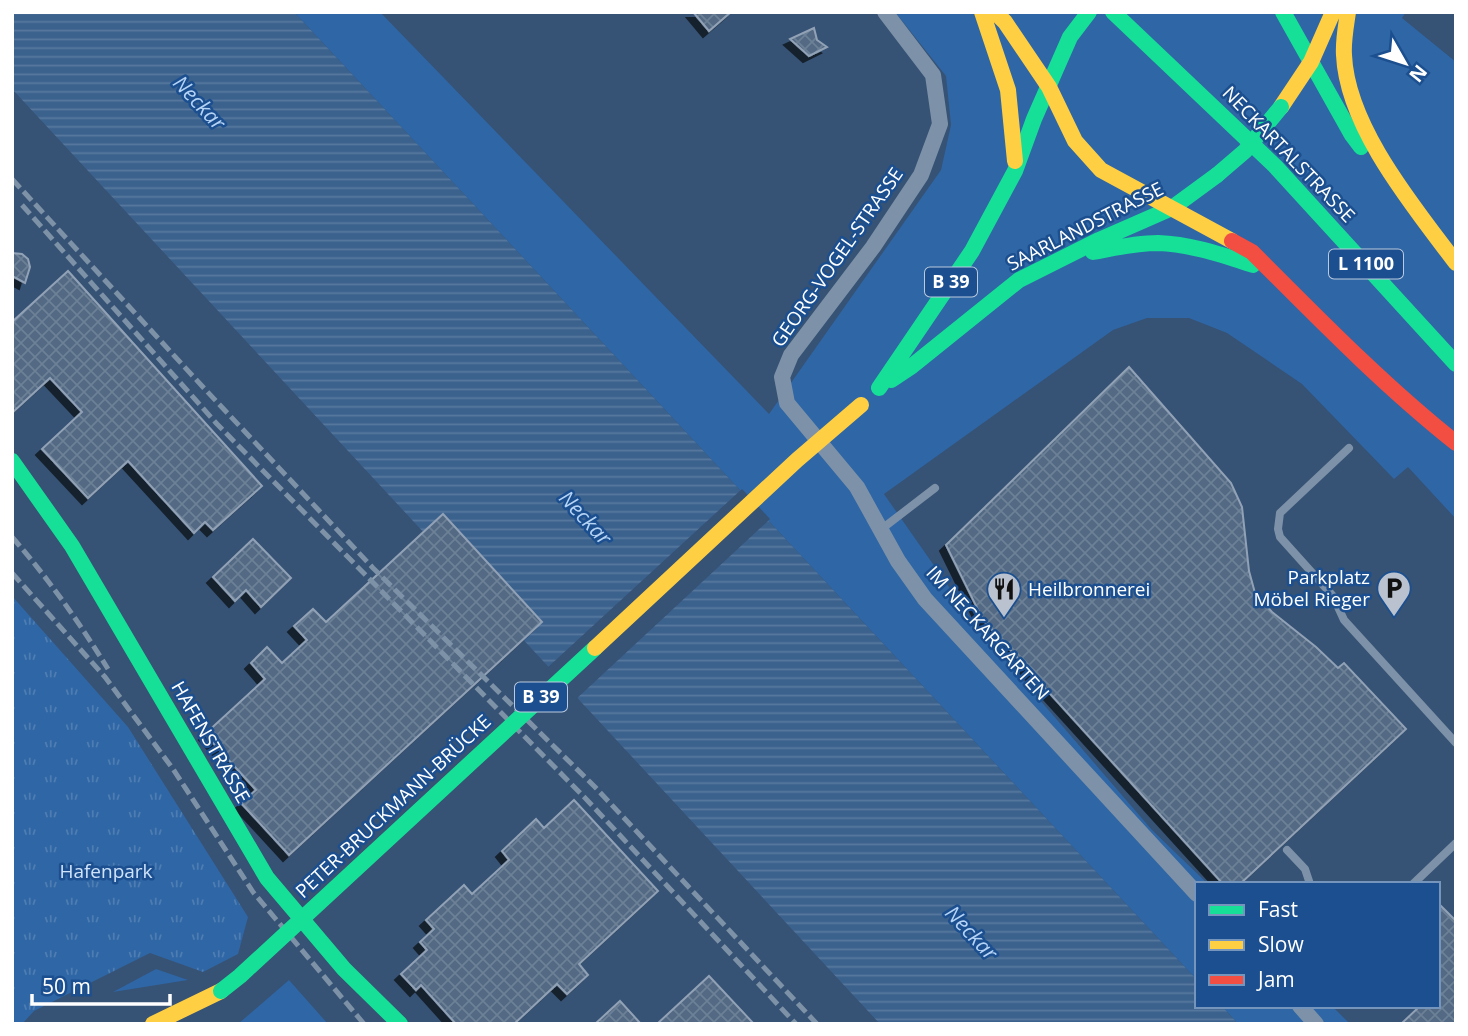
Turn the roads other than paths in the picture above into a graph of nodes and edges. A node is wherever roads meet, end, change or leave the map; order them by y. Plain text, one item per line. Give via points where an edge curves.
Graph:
1 (885, 12) edge
2 (982, 12) edge
3 (995, 12) edge
4 (1089, 12) edge
5 (1113, 12) edge
6 (1283, 12) edge
7 (1333, 12) edge
8 (1348, 12) edge
9 (1311, 62) junction
10 (1049, 87) junction
11 (1387, 170) junction
12 (1015, 171) junction
13 (1172, 208) junction
14 (1065, 257) junction
15 (1456, 263) edge
16 (1269, 270) junction
17 (1456, 364) edge
18 (782, 377) joint
19 (879, 388) junction
20 (861, 405) joint
21 (1416, 411) junction
22 (1456, 443) edge
23 (1349, 448) dead end
24 (1456, 454) edge
25 (12, 461) edge
26 (935, 488) dead end
27 (879, 531) junction
28 (1456, 743) edge
29 (1456, 843) edge
30 (1287, 850) dead end
31 (1309, 882) edge
32 (1415, 882) edge
33 (1195, 892) edge
34 (1302, 1008) edge
35 (155, 1023) edge
36 (400, 1024) edge
37 (1316, 1024) edge

1 - 18 street, GEORG-VOGEL-STRASSE via 933,75 940,124 921,175 791,355
2 - 12 main road via 1008,90
3 - 10 main road
4 - 10 main road, SAARLANDSTRASSE / B 39 via 1070,37
5 - 17 main road, NECKARTALSTRASSE / L 1100 via 1275,166
6 - 9 main road
7 - 9 main road, SAARLANDSTRASSE / B 39
8 - 11 main road via 1343,58 1354,103
9 - 11 main road via 1352,135 1374,163
9 - 13 main road, SAARLANDSTRASSE / B 39, bridge via 1282,107 1245,151
10 - 12 main road, SAARLANDSTRASSE / B 39
10 - 13 main road via 1075,141 1101,170
11 - 15 main road
12 - 19 main road, SAARLANDSTRASSE / B 39 via 972,251
13 - 14 main road, SAARLANDSTRASSE / B 39
13 - 16 main road via 1252,252
14 - 16 main road via 1167,244
14 - 19 main road, SAARLANDSTRASSE / B 39 via 1019,280
16 - 21 main road
18 - 27 street, IM NECKARGARTEN via 788,403 857,487
19 - 20 main road, SAARLANDSTRASSE / B 39
20 - 35 main road, PETER-BRUCKMANN-BRÜCKE / B 39, bridge via 250,967 196,1005
21 - 22 main road
21 - 24 lane
23 - 28 lane via 1280,513 1280,537 1332,596 1345,620
25 - 36 main road, HAFENSTRASSE via 72,546 267,877 344,969
26 - 27 lane
27 - 33 street, IM NECKARGARTEN via 925,599
29 - 32 lane
30 - 31 lane via 1305,869
34 - 37 street

